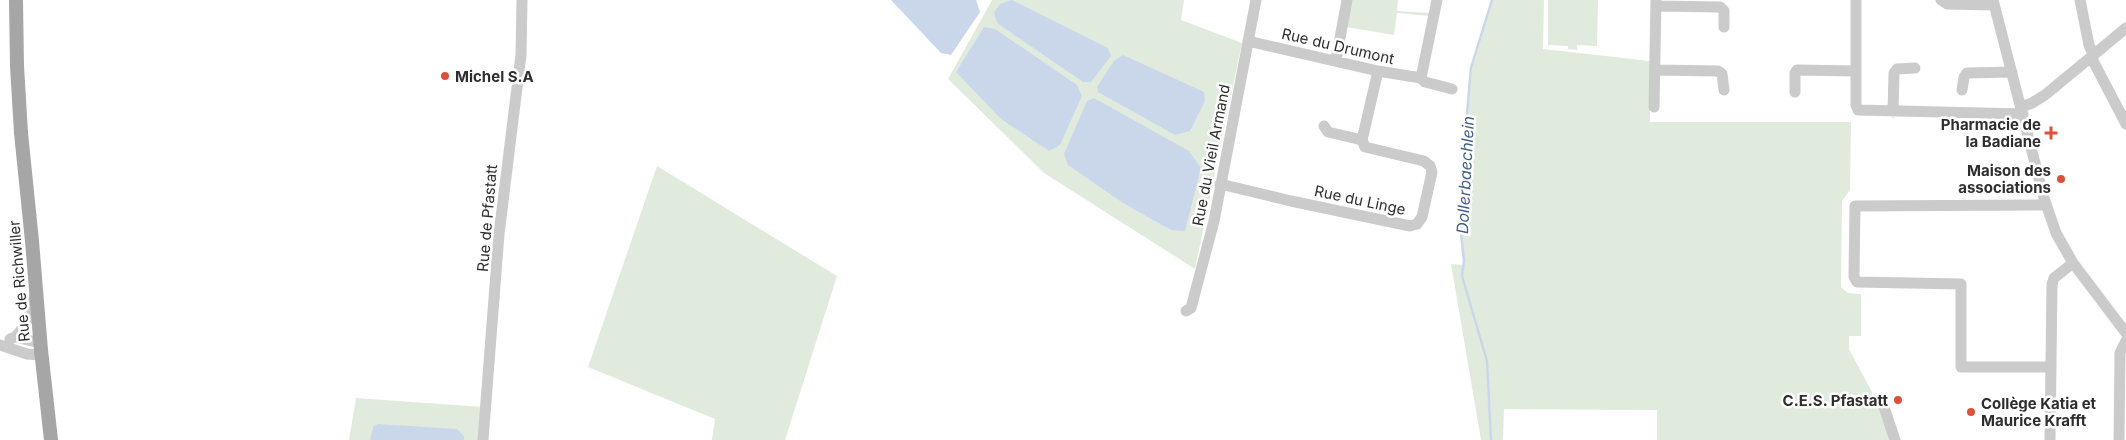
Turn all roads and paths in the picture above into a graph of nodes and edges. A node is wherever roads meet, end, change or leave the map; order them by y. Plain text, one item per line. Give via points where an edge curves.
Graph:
1 (16, 0) edge
2 (522, 0) edge
3 (1256, 0) edge
4 (1347, 0) edge
5 (1437, 0) edge
6 (1856, 0) edge
7 (1941, 0) edge
8 (2080, 0) edge
9 (1993, 2) edge
10 (1656, 3) edge
11 (1724, 27) dead end
12 (2126, 28) edge
13 (1248, 41) junction
14 (2092, 56) junction
15 (1336, 60) junction
16 (1915, 68) dead end
17 (1654, 70) junction
18 (1378, 71) junction
19 (1856, 71) junction
20 (2012, 72) junction
21 (1421, 78) junction
22 (1452, 89) dead end
23 (1724, 90) dead end
24 (1962, 90) dead end
25 (1794, 92) dead end
26 (1654, 107) dead end
27 (1893, 112) junction
28 (2023, 114) junction
29 (2126, 124) edge
30 (1324, 126) dead end
31 (1362, 140) junction
32 (1220, 184) junction
33 (2046, 204) junction
34 (2073, 263) junction
35 (36, 294) junction
36 (1186, 311) dead end
37 (2126, 332) edge
38 (15, 337) junction
39 (2126, 341) edge
40 (0, 343) edge
41 (41, 349) junction
42 (2051, 367) junction
43 (1884, 407) dead end
44 (51, 440) edge
45 (483, 440) edge
46 (1895, 440) edge
47 (2050, 440) edge
48 (2120, 440) edge

1 - 35 main road, Rue de Richwiller via 21,133
2 - 45 street, Rue de Pfastatt via 521,55 499,234
3 - 13 street, Rue du Vieil Armand
4 - 15 street
5 - 21 street
6 - 19 street
7 - 9 street via 1947,4
8 - 14 street
9 - 20 street
10 - 11 street via 1720,7 1724,11
10 - 17 street
12 - 14 street
13 - 15 street, Rue du Drumont
13 - 32 street, Rue du Vieil Armand
14 - 28 street
14 - 29 street
15 - 18 street, Rue du Drumont
16 - 27 street via 1900,69 1894,73
17 - 23 street via 1718,71 1722,74
17 - 26 street
18 - 21 street, Rue du Drumont
18 - 31 street
19 - 25 street via 1797,70
19 - 27 street via 1858,110
20 - 24 street via 1967,74
20 - 28 street
21 - 22 street, Rue du Drumont
27 - 28 street
28 - 33 street
30 - 31 street, Rue du Linge via 1328,132
31 - 32 street, Rue du Linge via 1365,147 1424,160 1430,166 1432,172 1422,217 1417,224 1410,226
32 - 36 street, Rue du Vieil Armand via 1195,296 1191,308
33 - 34 street via 2056,233
33 - 42 street via 1855,206 1854,277 1857,282 1961,284 1961,366
34 - 37 street
34 - 42 street via 2054,278 2052,285
35 - 38 street via 29,317
35 - 41 main road, Rue de Richwiller
38 - 40 street
38 - 41 street
39 - 48 street via 2120,353
40 - 41 street via 27,354
41 - 44 main road, Rue de Richwiller
42 - 47 street
43 - 46 street

